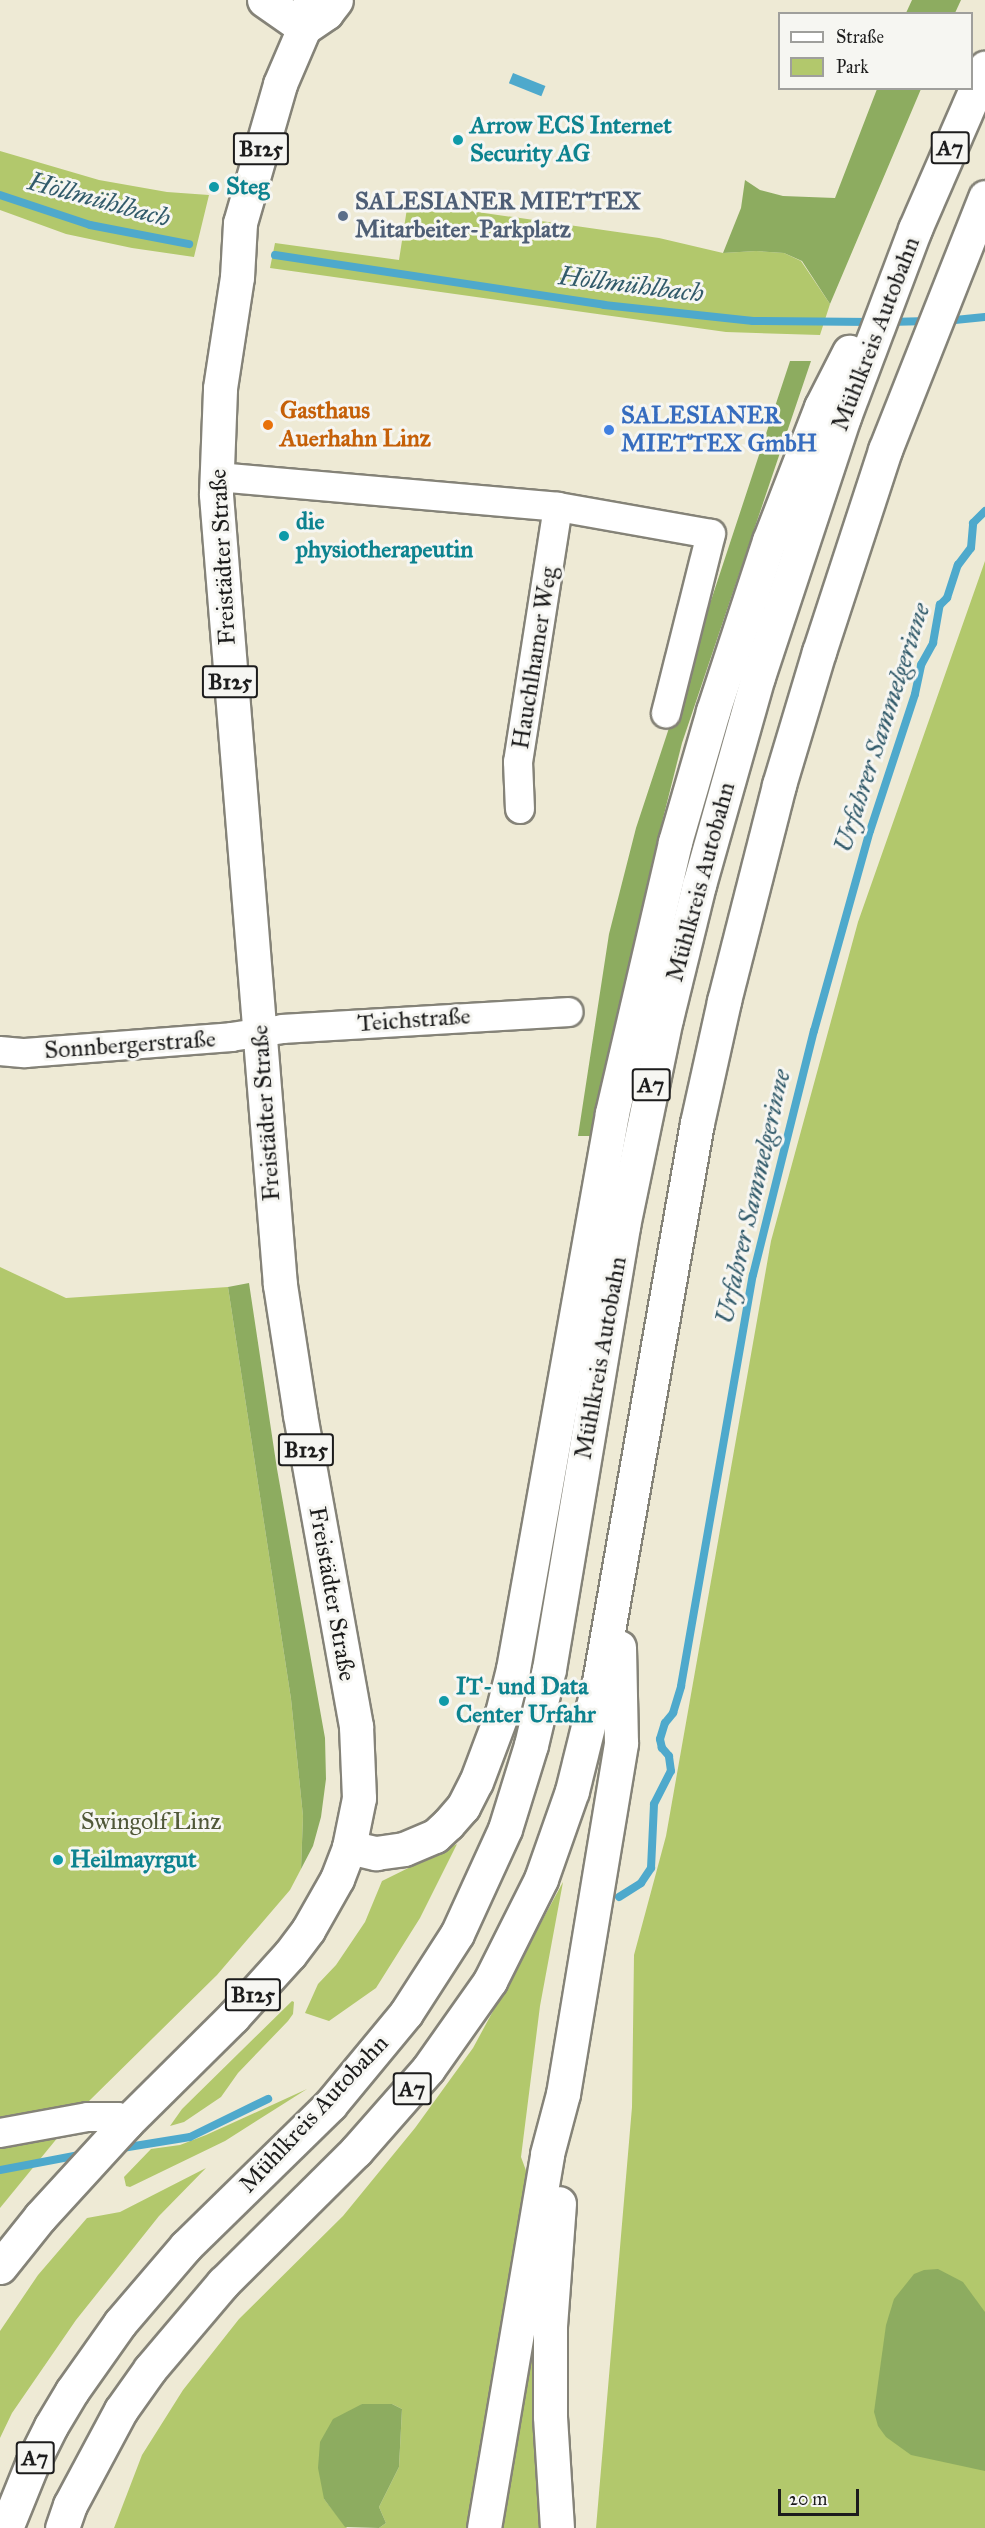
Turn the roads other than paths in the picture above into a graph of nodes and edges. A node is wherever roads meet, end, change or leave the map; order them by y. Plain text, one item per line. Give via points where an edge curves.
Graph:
1 (264, 0) edge
2 (336, 0) edge
3 (307, 14) edge
4 (985, 68) edge
5 (985, 197) edge
6 (855, 360) junction
7 (217, 477) junction
8 (558, 507) junction
9 (666, 713) dead end
10 (520, 809) dead end
11 (568, 1012) dead end
12 (260, 1033) junction
13 (0, 1051) edge
14 (618, 1570) junction
15 (349, 1847) junction
16 (563, 2094) junction
17 (127, 2121) junction
18 (0, 2133) edge
19 (0, 2267) edge
20 (72, 2391) junction
21 (0, 2479) edge
22 (6, 2528) edge
23 (62, 2528) edge
24 (484, 2528) edge
25 (557, 2528) edge

1 - 3 main road
2 - 3 main road via 326,13
3 - 7 main road, Freistädter Straße / B125 via 280,84 240,223 237,277 220,388
4 - 6 main road, Mühlkreis Autobahn / A7
5 - 14 main road, Mühlkreis Autobahn / A7 via 885,450 779,785 735,957 681,1205
6 - 15 main road via 821,407 769,541 712,711 675,842 612,1113 513,1669 499,1723 463,1806 435,1836 404,1849 382,1852
6 - 20 main road, Mühlkreis Autobahn / A7 via 758,677 666,1019 623,1226 549,1669 505,1828 457,1934 406,2013 330,2105 186,2246 120,2323
7 - 8 street
7 - 12 main road, Freistädter Straße / B125 via 230,685
8 - 9 street via 711,534
8 - 10 street, Hauchlhamer Weg via 518,762
11 - 12 street, Teichstraße
12 - 13 street, Sonnbergerstraße via 25,1053
12 - 15 main road, Freistädter Straße / B125 via 280,1285 356,1726 359,1798
14 - 16 main road via 621,1743
14 - 23 main road, Mühlkreis Autobahn / A7 via 599,1682 572,1791 541,1879 490,1981 395,2109 223,2283 150,2369 121,2410 70,2505
15 - 17 main road, Freistädter Straße / B125 via 324,1904 290,1954 233,2017
16 - 24 main road via 547,2154
16 - 25 main road via 563,2156 550,2326 550,2415
17 - 18 street via 94,2116
17 - 19 main road, B125
20 - 21 main road via 19,2443
20 - 22 main road, Mühlkreis Autobahn / A7 via 32,2464

